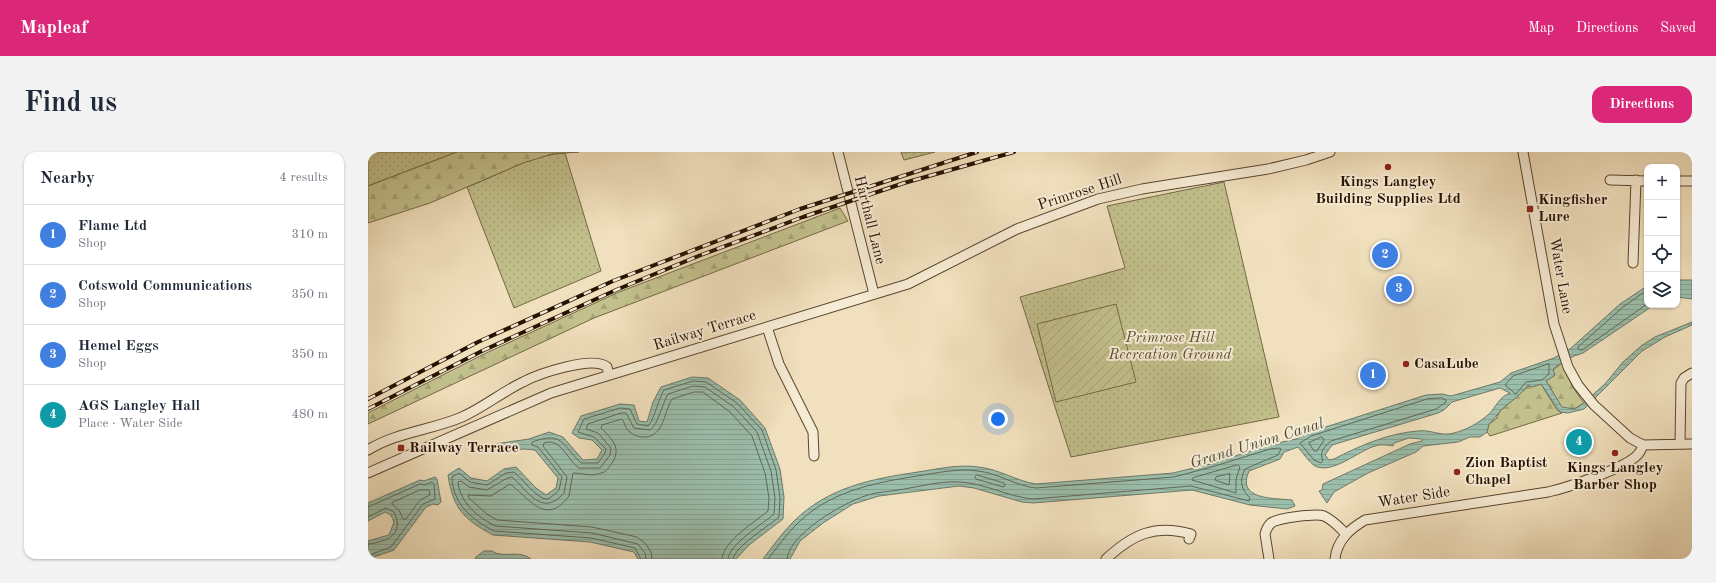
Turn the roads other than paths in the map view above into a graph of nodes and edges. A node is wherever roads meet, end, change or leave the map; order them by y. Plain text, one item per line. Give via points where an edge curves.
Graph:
1 (838, 152) edge
2 (1330, 152) edge
3 (1523, 152) edge
4 (1610, 180) dead end
5 (1636, 180) junction
6 (1644, 181) edge
7 (1680, 181) edge
8 (1692, 182) edge
9 (1634, 263) dead end
10 (874, 294) junction
11 (767, 327) junction
12 (1692, 373) edge
13 (609, 375) junction
14 (1680, 443) junction
15 (1643, 444) junction
16 (1692, 444) edge
17 (368, 450) edge
18 (814, 456) dead end
19 (368, 473) edge
20 (1191, 534) dead end
21 (1346, 534) junction
22 (1106, 559) edge
23 (1269, 559) edge
24 (1334, 559) edge

1 - 10 street, Harthall Lane
2 - 10 street, Primrose Hill via 1268,169 1136,190 1098,199 1017,229 912,282
3 - 15 street, Water Lane via 1554,324 1568,367 1587,398 1630,438
4 - 5 street
5 - 6 street
5 - 9 street
7 - 8 street
10 - 11 street, Railway Terrace
11 - 13 street, Railway Terrace
11 - 18 street via 779,364 813,432
12 - 14 street via 1681,383
13 - 17 street via 607,367 597,362 542,374 462,417 409,433
13 - 19 street, Railway Terrace via 551,393
14 - 15 street
14 - 16 street
15 - 21 street, Water Side via 1639,454 1628,462 1568,487 1375,517 1354,526
20 - 22 street via 1165,529 1152,530 1124,544
21 - 23 street via 1323,515 1278,520 1272,522 1265,534
21 - 24 street

